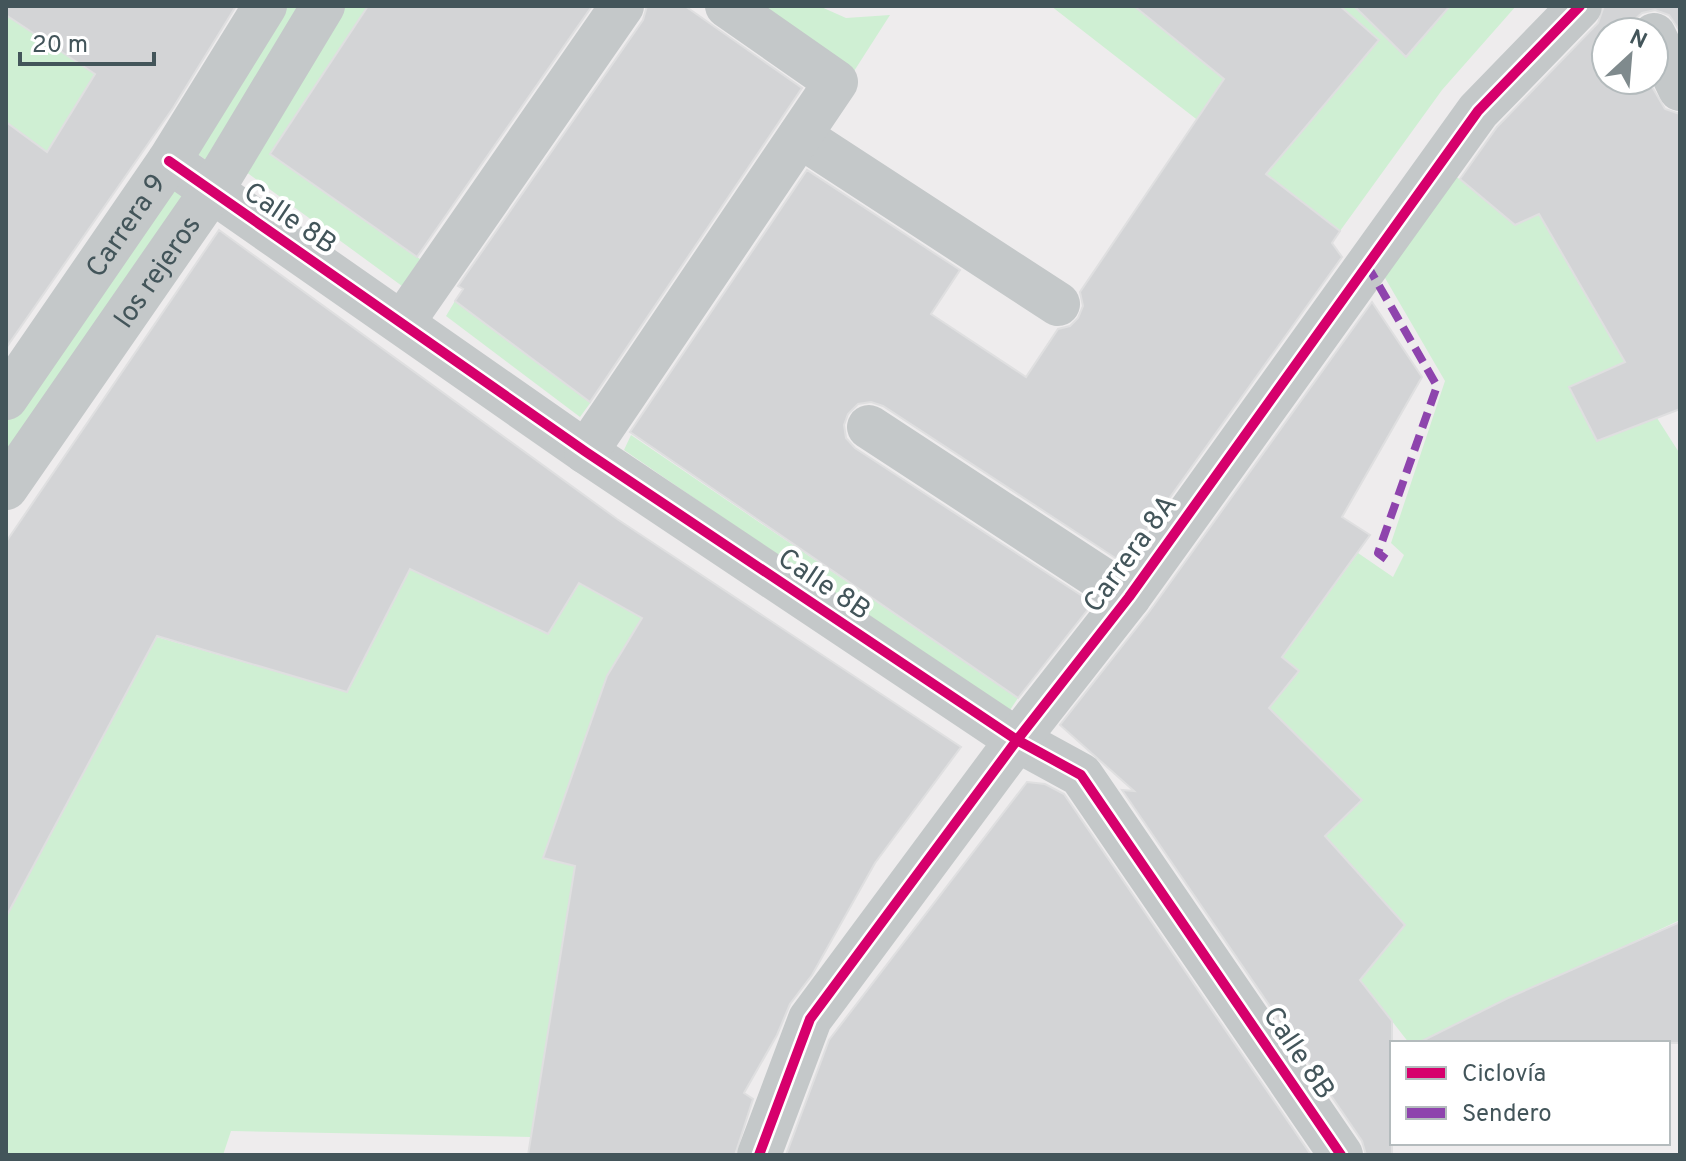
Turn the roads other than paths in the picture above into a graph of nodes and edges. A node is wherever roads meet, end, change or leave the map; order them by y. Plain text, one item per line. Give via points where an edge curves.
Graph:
1 (265, 6) edge
2 (323, 6) edge
3 (622, 6) edge
4 (727, 6) edge
5 (1580, 6) edge
6 (1670, 68) edge
7 (1680, 89) edge
8 (800, 136) junction
9 (169, 161) junction
10 (211, 192) junction
11 (1058, 304) dead end
12 (403, 322) junction
13 (6, 398) edge
14 (869, 427) dead end
15 (586, 452) junction
16 (6, 488) edge
17 (1129, 597) junction
18 (1017, 740) junction
19 (759, 1155) edge
20 (1341, 1155) edge

1 - 9 street, Carrera 9
2 - 10 street, los rejeros
3 - 12 street
4 - 8 street via 836,82
5 - 17 street, Carrera 8A via 1478,111
6 - 7 street
8 - 11 street
8 - 15 street
9 - 10 street, Calle 8B
9 - 13 street, Carrera 9
10 - 12 street, Calle 8B
10 - 16 street, los rejeros
12 - 15 street, Calle 8B
14 - 17 street
15 - 18 street, Calle 8B
17 - 18 street, Carrera 8A
18 - 19 street, Carrera 8A via 810,1019
18 - 20 street, Calle 8B via 1081,775

